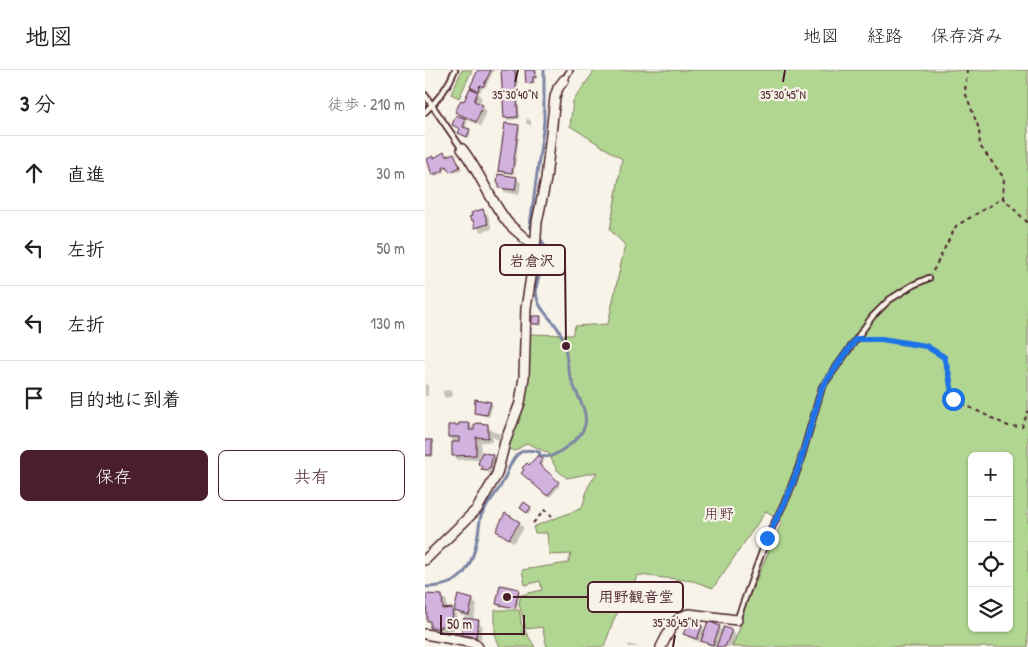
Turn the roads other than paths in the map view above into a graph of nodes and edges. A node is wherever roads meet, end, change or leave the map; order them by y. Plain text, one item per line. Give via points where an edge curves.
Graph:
1 (455, 70) edge
2 (571, 70) edge
3 (564, 80) joint
4 (425, 95) edge
5 (432, 106) junction
6 (425, 112) edge
7 (463, 149) joint
8 (535, 252) junction
9 (929, 278) road end
10 (425, 560) edge
11 (737, 620) joint
12 (425, 634) edge
13 (478, 647) edge
14 (661, 647) edge

1 - 5 lane
2 - 3 lane
3 - 8 street via 555,97
4 - 5 lane
5 - 6 lane
5 - 7 lane
7 - 8 street via 508,222
8 - 10 street via 525,315 523,392 497,474 477,509
9 - 11 lane via 889,300 872,317 822,387 799,466 767,538
11 - 14 street via 682,615
12 - 13 street via 474,643

